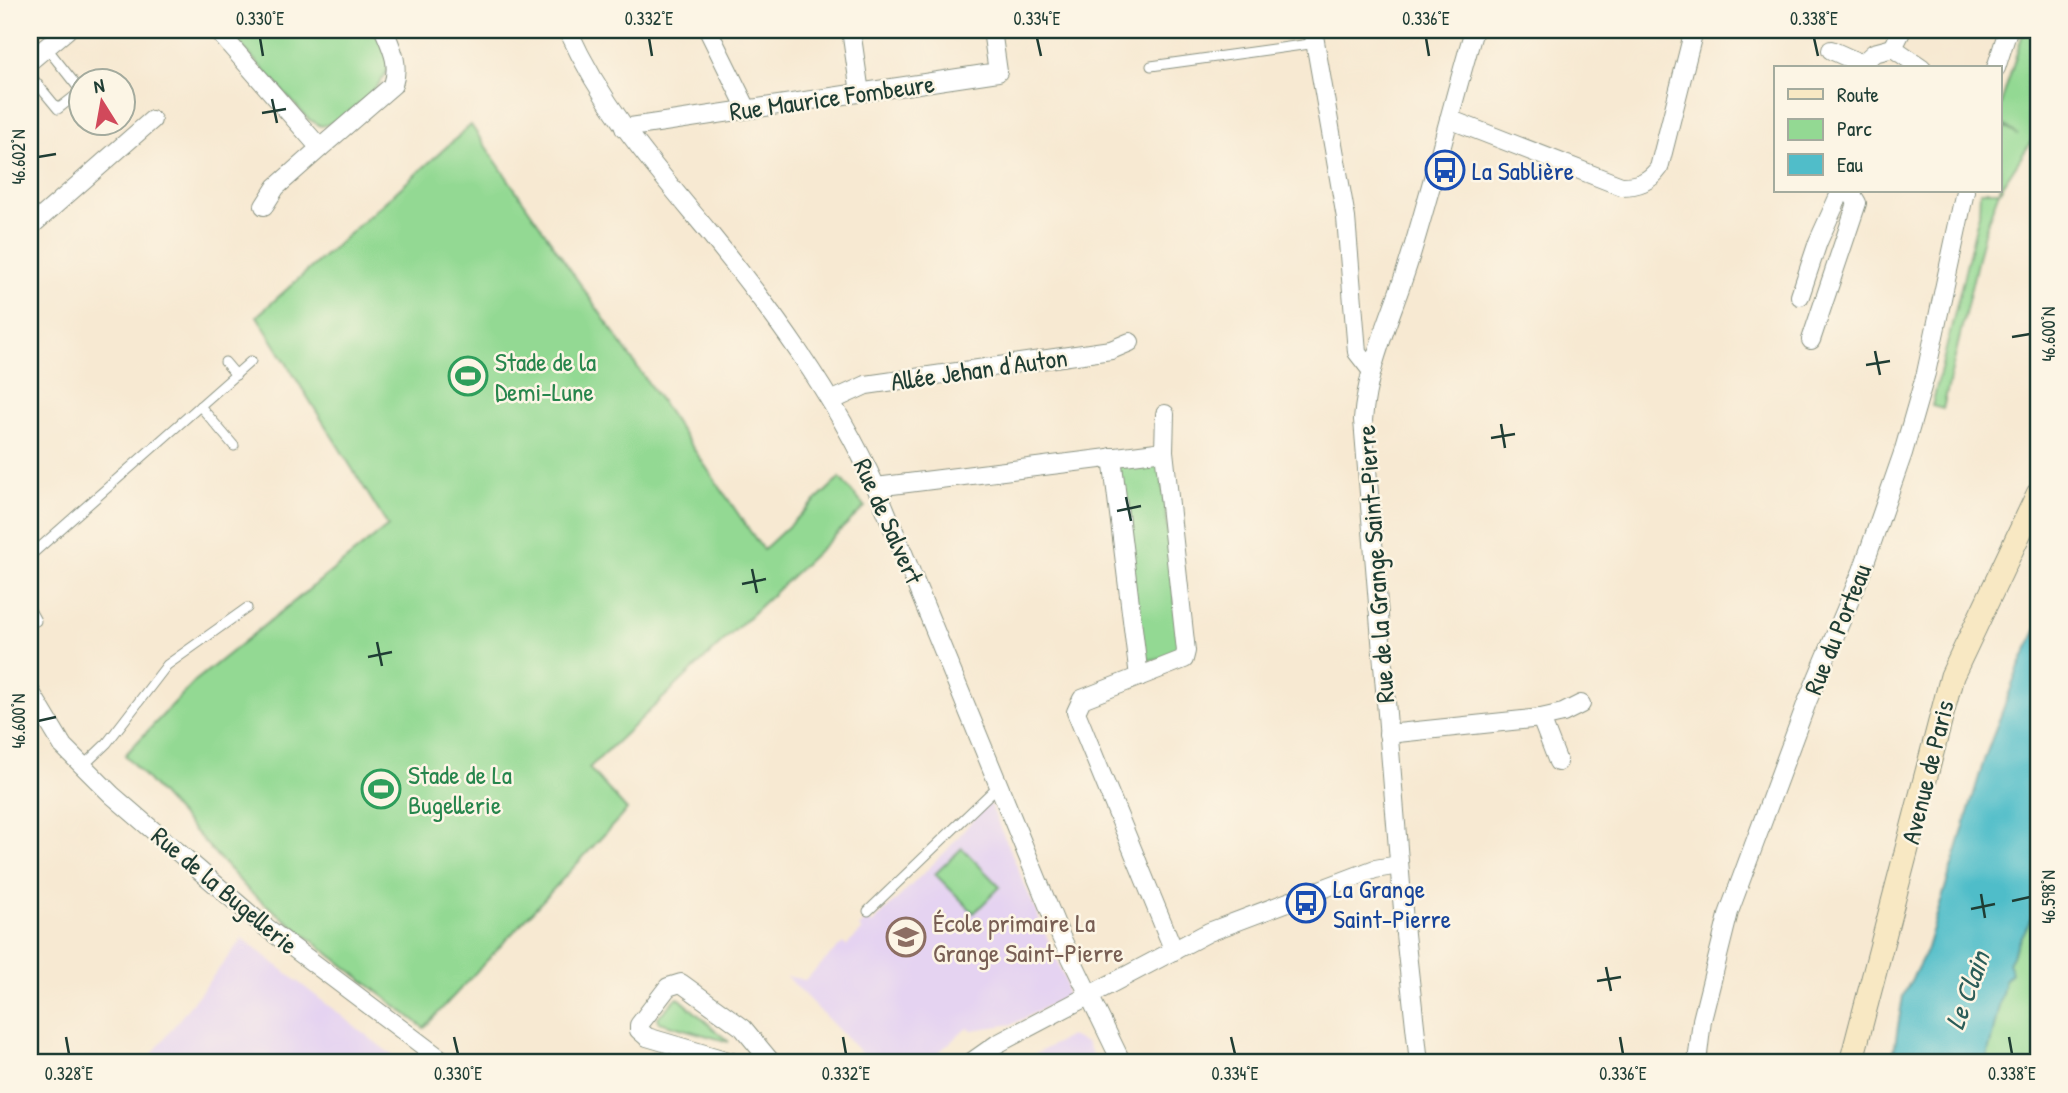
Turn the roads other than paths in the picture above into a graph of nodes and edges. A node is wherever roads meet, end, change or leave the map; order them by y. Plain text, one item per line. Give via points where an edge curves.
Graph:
1 (67, 30) edge
2 (217, 30) edge
3 (384, 30) edge
4 (568, 30) edge
5 (708, 30) edge
6 (851, 30) edge
7 (992, 30) edge
8 (1474, 30) edge
9 (1694, 30) edge
10 (1902, 30) edge
11 (2008, 30) edge
12 (1315, 36) edge
13 (46, 47) junction
14 (1893, 48) junction
15 (1831, 50) dead end
16 (30, 61) edge
17 (1151, 66) dead end
18 (1861, 66) edge
19 (1919, 66) edge
20 (1997, 66) edge
21 (66, 73) edge
22 (30, 75) edge
23 (860, 93) junction
24 (66, 102) edge
25 (747, 109) junction
26 (1450, 119) junction
27 (152, 120) dead end
28 (624, 128) junction
29 (320, 148) junction
30 (1841, 192) edge
31 (1851, 192) edge
32 (1965, 192) edge
33 (264, 206) dead end
34 (30, 227) edge
35 (1800, 296) dead end
36 (1811, 341) dead end
37 (1130, 342) dead end
38 (251, 361) dead end
39 (225, 362) dead end
40 (1371, 370) junction
41 (236, 375) junction
42 (831, 401) junction
43 (200, 406) junction
44 (1165, 414) dead end
45 (234, 446) dead end
46 (1164, 452) junction
47 (1112, 457) junction
48 (876, 487) junction
49 (2038, 494) edge
50 (30, 556) edge
51 (247, 608) dead end
52 (30, 611) edge
53 (36, 621) dead end
54 (1139, 677) junction
55 (30, 691) edge
56 (1581, 704) dead end
57 (1541, 718) junction
58 (1388, 734) junction
59 (1558, 762) dead end
60 (83, 766) junction
61 (998, 786) junction
62 (1399, 865) junction
63 (868, 911) dead end
64 (1174, 951) junction
65 (1089, 997) junction
66 (446, 1063) edge
67 (735, 1063) edge
68 (772, 1063) edge
69 (970, 1063) edge
70 (1122, 1063) edge
71 (1419, 1063) edge
72 (1697, 1063) edge
73 (1851, 1063) edge

1 - 13 street
2 - 29 street
3 - 29 street via 396,63 393,85
4 - 28 street, Rue de Salvert
5 - 25 street
6 - 23 street
7 - 23 street, Rue Maurice Fombeure via 998,72
8 - 26 street, Rue de la Grange Saint-Pierre
9 - 26 street via 1659,168 1639,184 1621,186
10 - 14 street
11 - 20 street
12 - 17 lane
12 - 40 street via 1346,218 1357,352
13 - 16 street
13 - 21 lane
14 - 18 street via 1874,53
14 - 19 street
15 - 18 street
22 - 24 lane via 58,109
23 - 25 street, Rue Maurice Fombeure
25 - 28 street, Rue Maurice Fombeure
26 - 40 street, Rue de la Grange Saint-Pierre via 1398,297
27 - 34 street
28 - 42 street, Rue de Salvert via 789,339
29 - 33 street via 276,187
30 - 35 street
31 - 36 street via 1857,203
32 - 72 street, Rue du Porteau via 1926,373 1903,453 1729,912 1702,1020
37 - 42 street, Allée Jehan d'Auton via 1111,350 866,385
38 - 41 lane
39 - 41 lane
40 - 58 street, Rue de la Grange Saint-Pierre via 1363,433
41 - 43 lane
42 - 48 street, Rue de Salvert
43 - 45 lane
43 - 50 lane
44 - 46 street
46 - 47 street
46 - 54 street via 1186,651 1184,659
47 - 48 street
47 - 54 street
48 - 61 street, Rue de Salvert
49 - 73 main road, Avenue de Paris via 1952,676
51 - 60 lane via 167,665 107,743
52 - 53 lane
54 - 64 street via 1082,699 1076,712
55 - 60 street, Rue de la Bugellerie via 63,746
56 - 57 street
57 - 58 street
57 - 59 street
58 - 62 street, Rue de la Grange Saint-Pierre
60 - 66 street, Rue de la Bugellerie via 259,922
61 - 63 lane
61 - 65 street, Rue de Salvert
62 - 64 street via 1375,869 1258,911
62 - 71 street, Rue de la Grange Saint-Pierre
64 - 65 street
65 - 69 street via 997,1044
65 - 70 street, Rue de Salvert
67 - 68 street via 647,1037 639,1025 668,987 681,983 740,1026

